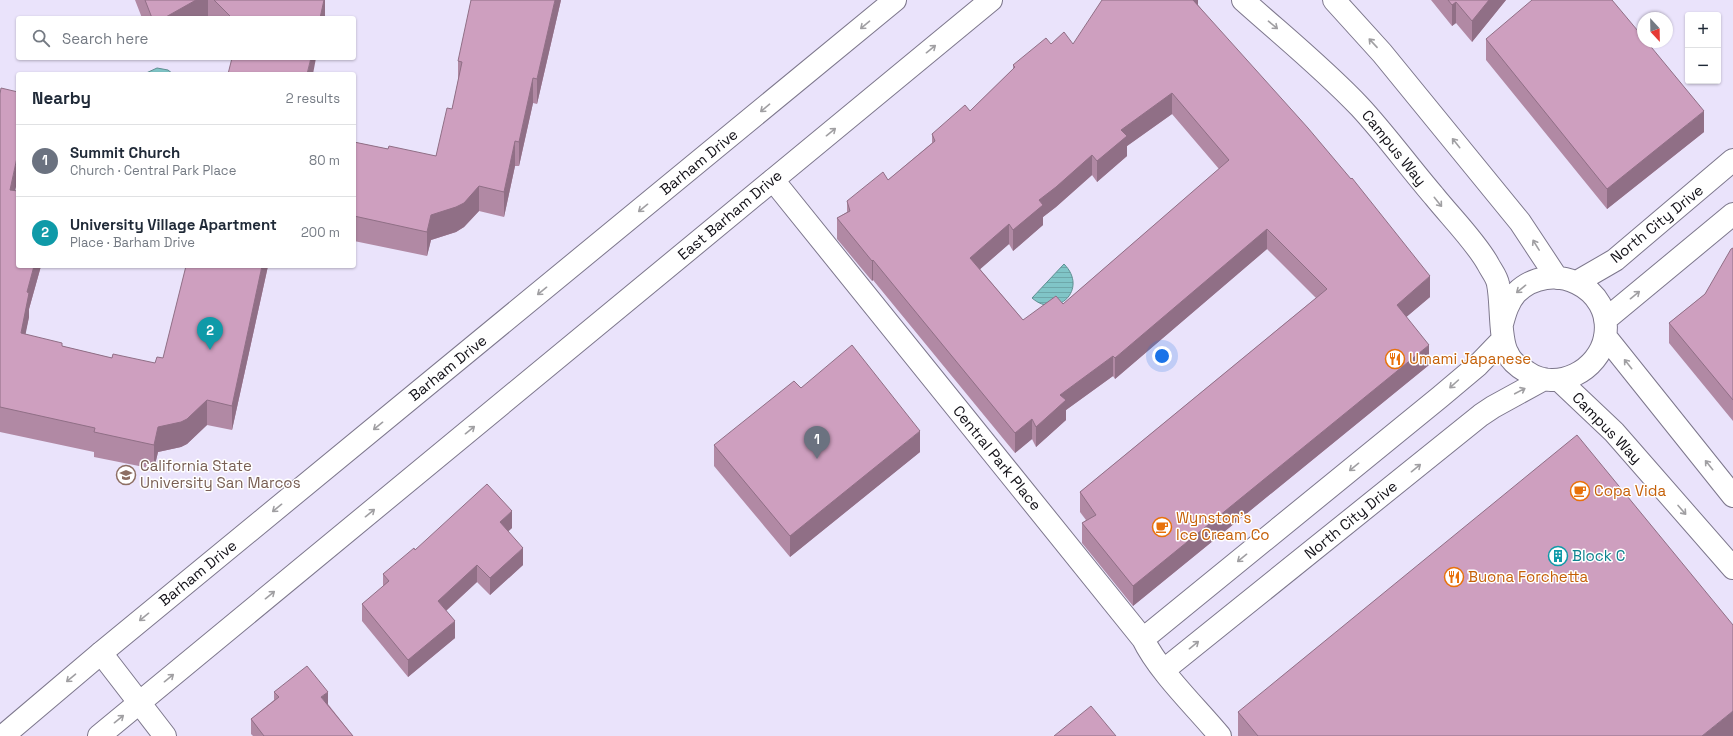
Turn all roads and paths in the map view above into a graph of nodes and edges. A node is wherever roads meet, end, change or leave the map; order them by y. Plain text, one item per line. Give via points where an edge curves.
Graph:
1 (895, 0) edge
2 (991, 0) edge
3 (1243, 0) edge
4 (1334, 0) edge
5 (1733, 160) edge
6 (773, 180) junction
7 (1733, 214) edge
8 (1567, 280) junction
9 (1605, 328) junction
10 (1503, 331) junction
11 (1551, 380) junction
12 (1733, 496) edge
13 (1733, 568) edge
14 (1143, 639) junction
15 (100, 653) junction
16 (1164, 670) junction
17 (139, 703) junction
18 (2, 736) edge
19 (99, 736) edge
20 (165, 736) edge
21 (1220, 736) edge

1 -> 15 street, Barham Drive
6 -> 2 street, East Barham Drive
3 -> 10 street, Campus Way via 1360,107 1481,254 1498,282
8 -> 4 street via 1382,53
5 - 8 street, North City Drive via 1615,260
6 - 14 street, Central Park Place
17 -> 6 street, East Barham Drive
9 -> 7 street
8 - 9 street via 1590,292 1600,304
8 -> 10 street via 1544,278 1528,284 1516,294 1507,308
9 - 11 street, Campus Way via 1600,353 1590,366 1576,376
12 -> 9 street
10 - 11 street, Campus Way via 1508,354 1518,365 1530,374
10 -> 14 street via 1478,365
11 -> 13 street, Campus Way via 1614,432
16 -> 11 street, North City Drive via 1477,418 1493,407
14 - 16 street, Central Park Place via 1149,652
15 - 17 street
15 -> 18 street, Barham Drive
16 - 21 street, Central Park Place
19 -> 17 street
17 - 20 street

